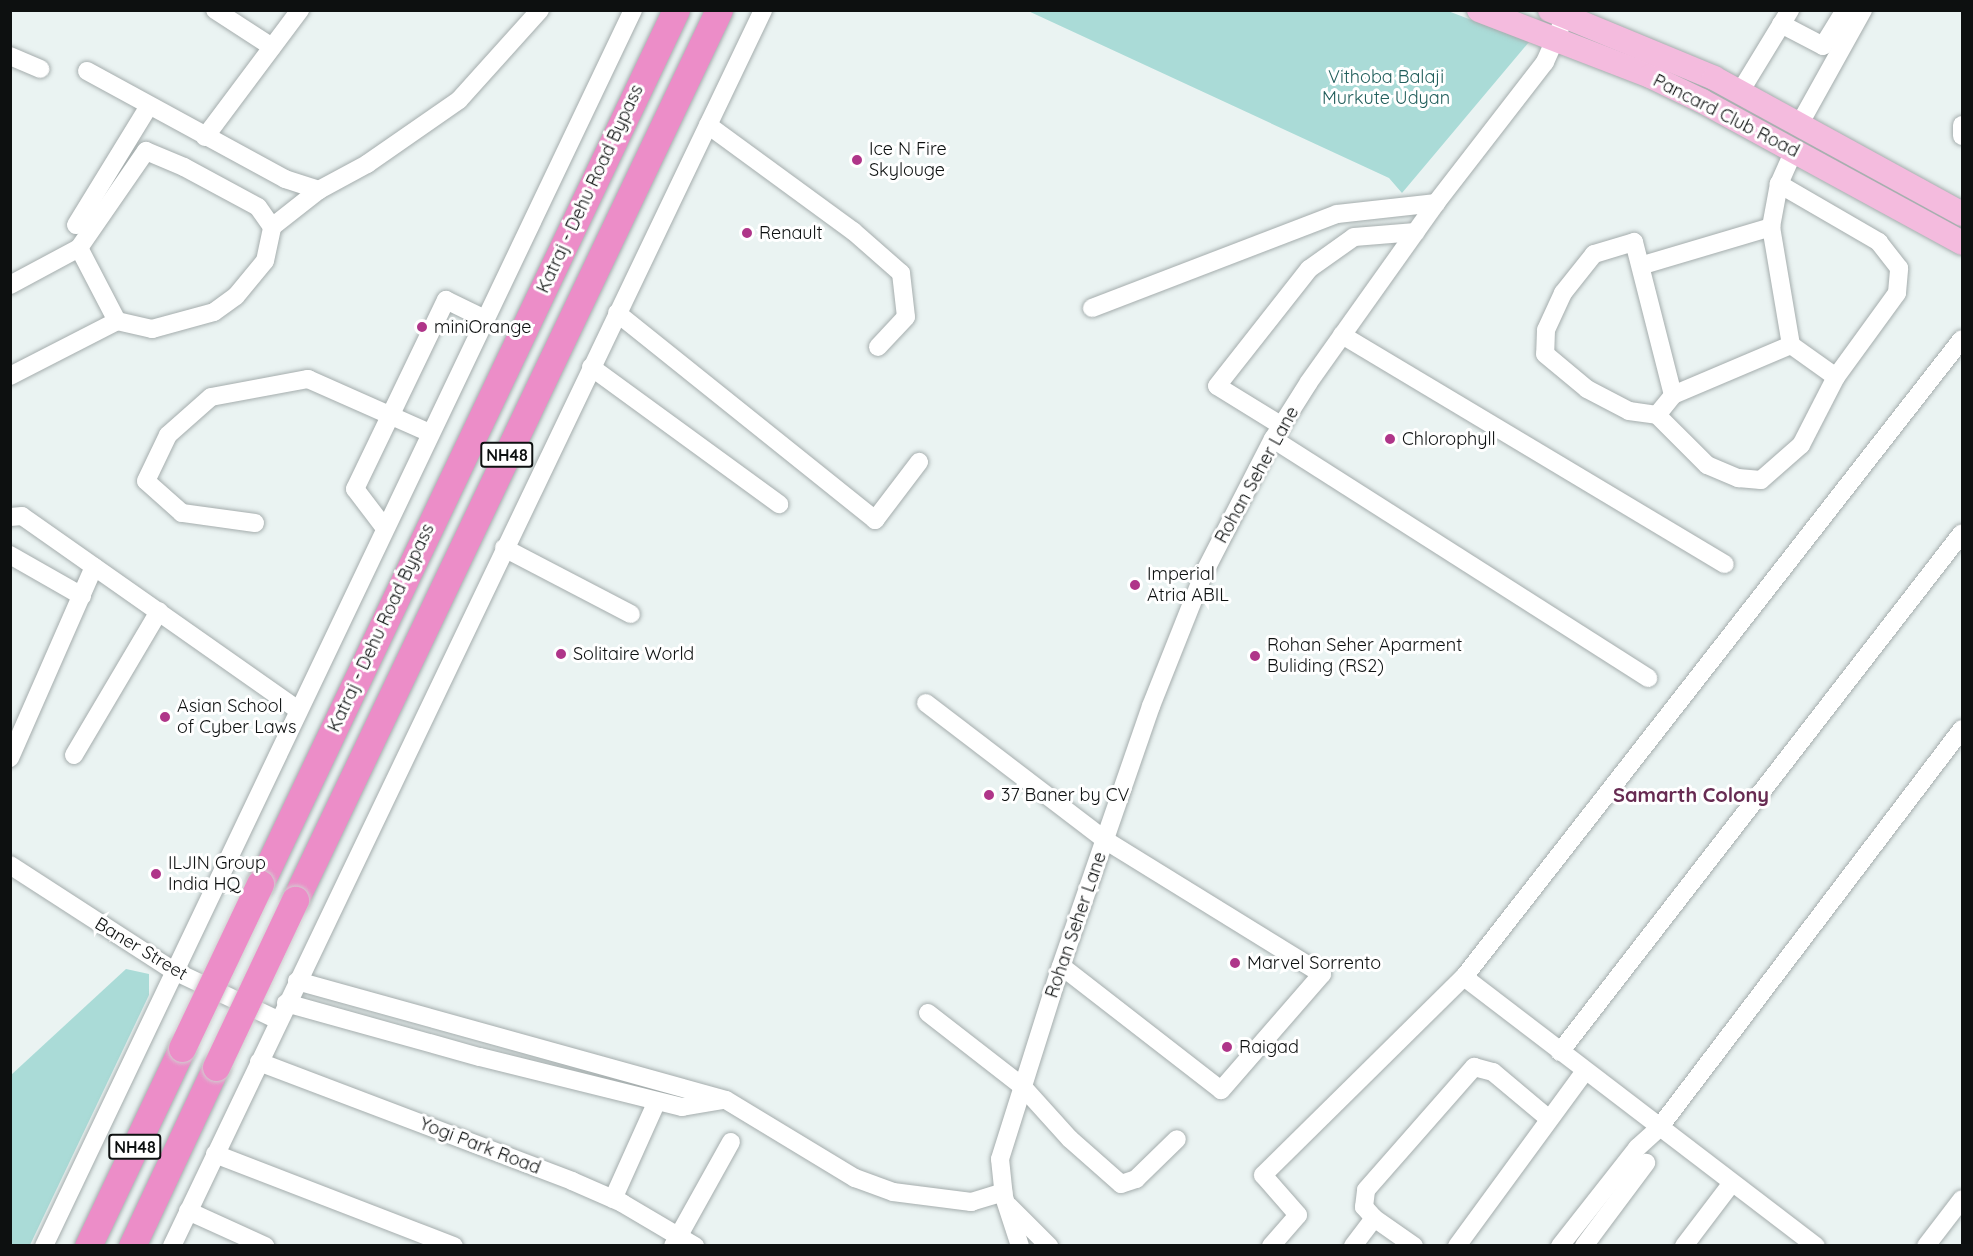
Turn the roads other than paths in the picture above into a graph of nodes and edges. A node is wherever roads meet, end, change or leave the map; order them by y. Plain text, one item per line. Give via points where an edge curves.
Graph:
1 (215, 10) edge
2 (300, 10) edge
3 (540, 10) edge
4 (633, 10) edge
5 (676, 10) edge
6 (719, 10) edge
7 (763, 10) edge
8 (1479, 10) edge
9 (1845, 10) edge
10 (1863, 10) edge
11 (1559, 12) edge
12 (1786, 17) edge
13 (1557, 41) junction
14 (272, 47) junction
15 (10, 56) edge
16 (39, 69) dead end
17 (87, 71) dead end
18 (1740, 92) junction
19 (142, 102) junction
20 (708, 125) junction
21 (1799, 125) junction
22 (1962, 125) edge
23 (1962, 136) edge
24 (206, 137) junction
25 (1794, 150) junction
26 (1779, 184) junction
27 (319, 190) junction
28 (1436, 203) junction
29 (1962, 214) edge
30 (76, 225) dead end
31 (272, 227) junction
32 (1772, 227) junction
33 (1416, 232) junction
34 (1962, 243) edge
35 (79, 248) junction
36 (1643, 266) junction
37 (10, 285) edge
38 (1092, 308) dead end
39 (617, 313) junction
40 (485, 319) junction
41 (117, 321) junction
42 (1342, 335) junction
43 (1962, 339) edge
44 (1791, 345) junction
45 (878, 347) dead end
46 (591, 367) junction
47 (10, 376) edge
48 (1836, 377) junction
49 (1673, 395) junction
50 (392, 413) junction
51 (1657, 414) junction
52 (430, 433) junction
53 (1277, 433) junction
54 (920, 462) dead end
55 (779, 504) dead end
56 (10, 517) edge
57 (255, 523) dead end
58 (384, 527) junction
59 (1962, 533) edge
60 (504, 548) junction
61 (10, 555) edge
62 (1725, 564) dead end
63 (94, 567) junction
64 (82, 596) junction
65 (159, 611) junction
66 (631, 614) dead end
67 (1648, 678) dead end
68 (926, 703) dead end
69 (297, 709) junction
70 (1962, 729) edge
71 (74, 754) dead end
72 (10, 758) edge
73 (1106, 840) junction
74 (13, 869) edge
75 (1061, 966) junction
76 (172, 970) junction
77 (1464, 977) junction
78 (297, 981) junction
79 (286, 1003) junction
80 (928, 1013) dead end
81 (278, 1020) junction
82 (1560, 1052) junction
83 (259, 1062) junction
84 (1585, 1071) junction
85 (1023, 1086) junction
86 (726, 1100) junction
87 (657, 1101) junction
88 (1549, 1119) junction
89 (1659, 1128) junction
90 (1177, 1139) dead end
91 (732, 1143) dead end
92 (215, 1154) junction
93 (1646, 1163) dead end
94 (1731, 1184) junction
95 (1006, 1198) junction
96 (613, 1199) junction
97 (1962, 1199) edge
98 (188, 1211) junction
99 (1374, 1218) junction
100 (676, 1241) edge
101 (1564, 1244) edge
102 (44, 1245) edge
103 (88, 1245) edge
104 (132, 1245) edge
105 (172, 1245) edge
106 (265, 1245) edge
107 (454, 1245) edge
108 (695, 1245) edge
109 (1020, 1245) edge
110 (1050, 1245) edge
111 (1271, 1245) edge
112 (1353, 1245) edge
113 (1414, 1245) edge
114 (1456, 1245) edge
115 (1584, 1245) edge
116 (1684, 1245) edge
117 (1816, 1245) edge
118 (1926, 1245) edge

1 - 14 street
2 - 14 street
3 - 27 street via 459,100 367,164
4 - 40 street
5 - 103 highway, Katraj - Dehu Road Bypass / NH48, bridge
6 - 104 highway, NH48, bridge
7 - 20 street
8 - 13 main road, Pancard Club Road
9 - 12 street via 1823,46
10 - 21 street
11 - 13 street
11 - 18 main road, Pancard Club Road via 1660,53
12 - 18 street
13 - 25 main road, Pancard Club Road via 1650,76
13 - 28 street, Rohan Seher Lane
14 - 24 street
15 - 16 street
17 - 19 street
18 - 21 main road, Pancard Club Road
19 - 24 street
19 - 30 street
20 - 39 street
20 - 45 street via 853,231 902,273 906,317
21 - 29 main road, Pancard Club Road
22 - 23 street
24 - 27 street via 285,179
25 - 26 street
25 - 34 main road, Pancard Club Road
26 - 32 street
26 - 48 street via 1878,242 1899,268 1897,293
27 - 31 street
28 - 33 street, Rohan Seher Lane
28 - 38 street via 1337,214
31 - 35 street via 258,207 184,167 146,152
31 - 41 street via 265,261 236,296 214,312 152,329
32 - 36 street
32 - 44 street
33 - 42 street, Rohan Seher Lane
33 - 53 street via 1354,237 1309,270 1217,386
35 - 37 street
35 - 41 street
36 - 49 street
36 - 51 street via 1634,242 1594,254 1563,293 1546,330 1545,354 1587,389 1629,411
39 - 46 street
39 - 54 street via 874,520
40 - 50 street via 446,300
40 - 52 street
41 - 47 street
42 - 53 street, Rohan Seher Lane
42 - 62 street
43 - 77 street
44 - 48 street
44 - 49 street
46 - 55 street
46 - 60 street
48 - 51 street via 1801,445 1761,480 1738,478 1707,465
49 - 51 street
50 - 52 street
50 - 57 street via 308,379 211,397 168,435 146,481 183,513
50 - 58 street via 355,489
52 - 58 street
53 - 67 street
53 - 73 street, Rohan Seher Lane via 1204,573 1151,706
56 - 63 street via 22,516
58 - 69 street
59 - 82 street
60 - 66 street
60 - 78 street
61 - 64 street
63 - 64 street
63 - 65 street
64 - 72 street
65 - 69 street
65 - 71 street
68 - 73 street
69 - 76 street
70 - 89 street
73 - 75 street, Rohan Seher Lane
73 - 75 street via 1322,974 1221,1090
74 - 76 street, Baner Street
75 - 85 street, Rohan Seher Lane
76 - 81 street, Baner Street
76 - 102 street
77 - 82 street
77 - 111 street via 1263,1174 1298,1215
78 - 79 street
78 - 86 street
79 - 81 street
79 - 87 street
80 - 85 street
81 - 83 street
82 - 84 street
83 - 92 street
83 - 96 street, Yogi Park Road
84 - 88 street
84 - 89 street
85 - 90 street via 1070,1139 1121,1184 1136,1179
85 - 95 street, Rohan Seher Lane via 1000,1159
86 - 87 street via 682,1107
86 - 95 street via 846,1173 893,1192 971,1202
87 - 96 street
88 - 99 street via 1493,1071 1474,1067 1366,1190 1364,1207
88 - 114 street
89 - 94 street
89 - 101 street via 1637,1148
91 - 100 street
92 - 98 street
92 - 107 street
93 - 115 street
94 - 116 street
94 - 117 street
95 - 109 street, Rohan Seher Lane
95 - 110 street
96 - 100 street, Yogi Park Road
97 - 118 street
98 - 105 street
98 - 106 street
99 - 112 street
99 - 113 street
100 - 108 street, Yogi Park Road

